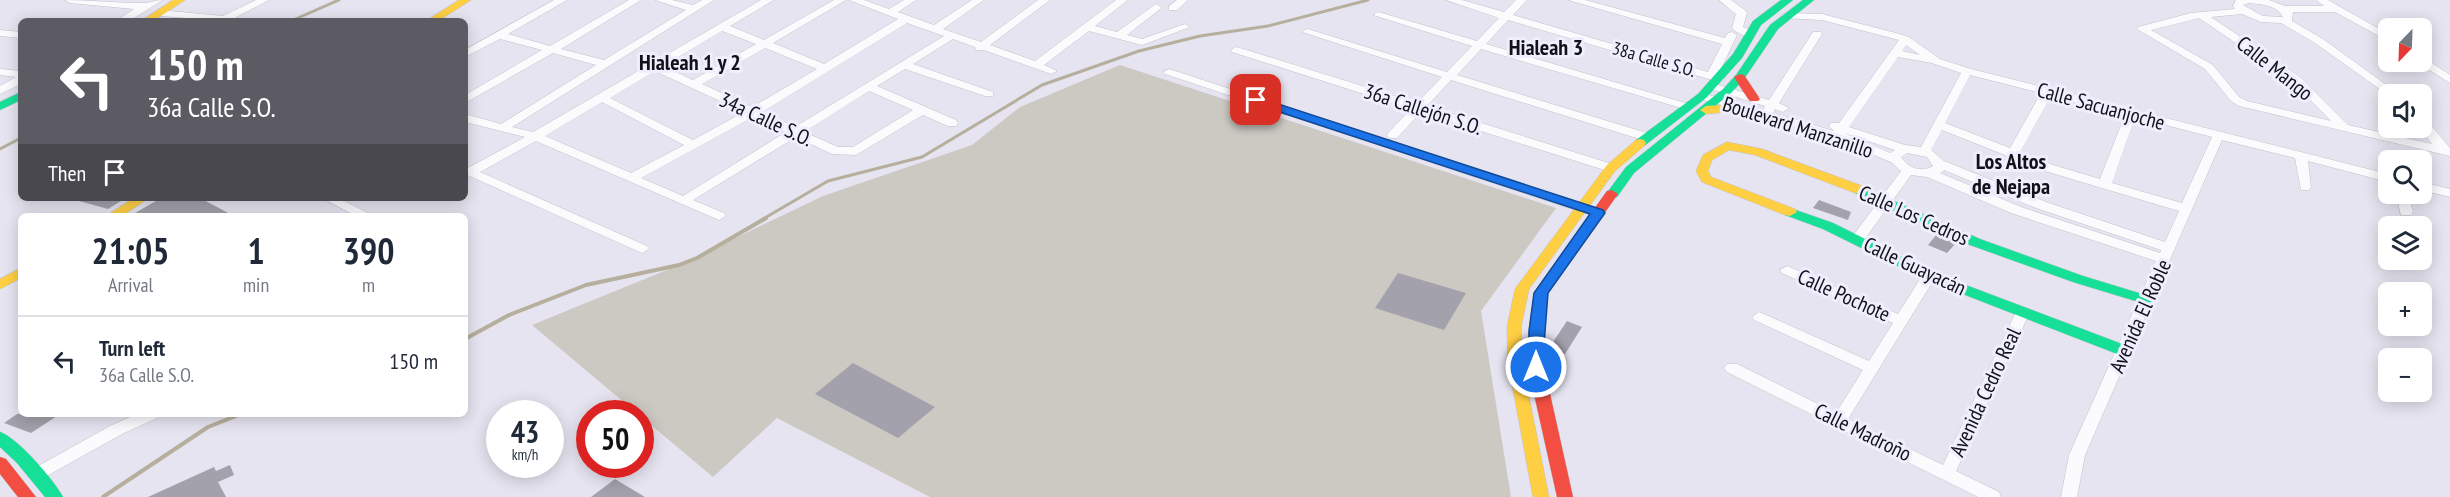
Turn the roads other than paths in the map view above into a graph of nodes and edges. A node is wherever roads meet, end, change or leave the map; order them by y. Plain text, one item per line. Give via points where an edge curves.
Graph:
1 (70, 0) edge
2 (180, 0) edge
3 (264, 0) edge
4 (466, 0) edge
5 (562, 0) edge
6 (636, 0) edge
7 (660, 0) edge
8 (710, 0) edge
9 (769, 0) edge
10 (841, 0) edge
11 (854, 0) edge
12 (911, 0) edge
13 (979, 0) edge
14 (1045, 0) edge
15 (1124, 0) edge
16 (1184, 0) edge
17 (1451, 0) edge
18 (1522, 0) edge
19 (1573, 0) edge
20 (1724, 0) edge
21 (1788, 0) edge
22 (2321, 0) edge
23 (85, 1) edge
24 (1806, 2) edge
25 (2246, 3) edge
26 (158, 6) edge
27 (1156, 8) dead end
28 (1173, 8) dead end
29 (695, 9) junction
30 (2337, 9) junction
31 (145, 14) edge
32 (890, 14) junction
33 (2283, 14) junction
34 (1378, 15) dead end
35 (2201, 15) junction
36 (1506, 16) junction
37 (1786, 16) junction
38 (1822, 17) junction
39 (220, 18) edge
40 (227, 18) edge
41 (436, 18) edge
42 (906, 19) junction
43 (722, 27) junction
44 (1087, 27) junction
45 (1185, 27) dead end
46 (1737, 28) junction
47 (934, 30) junction
48 (1307, 32) dead end
49 (2378, 32) edge
50 (0, 33) edge
51 (1751, 34) junction
52 (1817, 34) dead end
53 (18, 35) edge
54 (499, 35) junction
55 (951, 36) junction
56 (1118, 36) junction
57 (1905, 39) junction
58 (1728, 42) junction
59 (1479, 44) junction
60 (762, 45) junction
61 (980, 48) junction
62 (552, 49) junction
63 (1236, 50) dead end
64 (468, 52) edge
65 (1894, 53) junction
66 (1755, 55) junction
67 (1936, 61) junction
68 (604, 64) junction
69 (904, 65) junction
70 (654, 66) junction
71 (1036, 66) junction
72 (2432, 67) edge
73 (825, 68) junction
74 (1967, 70) junction
75 (1051, 71) dead end
76 (0, 72) edge
77 (1169, 72) dead end
78 (18, 74) edge
79 (1448, 76) junction
80 (1740, 77) junction
81 (2450, 80) edge
82 (18, 81) edge
83 (1711, 84) junction
84 (2380, 84) edge
85 (692, 85) junction
86 (869, 87) junction
87 (0, 91) edge
88 (2048, 92) junction
89 (988, 94) dead end
90 (18, 97) edge
91 (468, 98) edge
92 (602, 98) junction
93 (1754, 99) junction
94 (1717, 101) junction
95 (0, 107) edge
96 (1417, 107) junction
97 (1688, 107) junction
98 (1743, 108) joint
99 (1769, 109) junction
100 (922, 110) junction
101 (753, 112) junction
102 (2131, 113) junction
103 (468, 119) edge
104 (952, 123) dead end
105 (1938, 124) junction
106 (504, 127) junction
107 (2344, 127) junction
108 (1838, 131) junction
109 (796, 133) junction
110 (2432, 134) edge
111 (1393, 135) dead end
112 (2218, 136) junction
113 (537, 137) junction
114 (1646, 137) junction
115 (692, 144) junction
116 (1904, 149) junction
117 (2446, 151) edge
118 (1924, 152) junction
119 (2012, 155) junction
120 (2301, 156) junction
121 (1894, 159) junction
122 (1940, 164) junction
123 (1611, 168) junction
124 (1908, 170) junction
125 (1929, 173) junction
126 (2378, 175) edge
127 (631, 178) junction
128 (1706, 179) joint
129 (2104, 186) junction
130 (2306, 187) dead end
131 (2432, 189) edge
132 (2450, 193) edge
133 (138, 201) edge
134 (334, 201) edge
135 (683, 201) junction
136 (1886, 201) junction
137 (2404, 204) edge
138 (1582, 207) junction
139 (2187, 209) junction
140 (2406, 212) dead end
141 (118, 213) edge
142 (360, 213) edge
143 (1598, 213) junction
144 (719, 216) dead end
145 (1857, 240) junction
146 (642, 249) dead end
147 (2167, 253) junction
148 (1787, 270) dead end
149 (18, 274) edge
150 (1929, 276) junction
151 (0, 285) edge
152 (2147, 300) junction
153 (2023, 312) junction
154 (1759, 317) dead end
155 (1901, 321) junction
156 (2125, 351) junction
157 (1732, 368) dead end
158 (1872, 368) junction
159 (144, 417) edge
160 (1839, 421) junction
161 (1529, 426) junction
162 (0, 438) edge
163 (0, 463) edge
164 (1559, 470) junction
165 (1947, 473) junction
166 (37, 474) junction
167 (28, 497) edge
168 (55, 497) edge
169 (1541, 497) edge
170 (1548, 497) edge
171 (1565, 497) edge
172 (1993, 497) edge
173 (2069, 497) edge

1 - 23 street
2 - 26 main road
3 - 40 street
4 - 41 main road
5 - 54 street
6 - 62 street
7 - 29 street
8 - 29 street
9 - 43 street
10 - 60 street
11 - 32 street
12 - 32 street
13 - 47 street
14 - 61 street
15 - 44 street
16 - 28 street
17 - 36 street, 38a Calle S.O.
18 - 36 street
19 - 58 street
20 - 46 street via 1742,13
21 - 51 main road via 1757,23
22 - 30 street
23 - 31 street
24 - 37 main road
24 - 38 street, Calle Sacuanjoche
25 - 33 street
25 - 33 street via 2267,20
25 - 35 street
26 - 31 main road
26 - 39 street
27 - 56 street
29 - 68 street
30 - 33 street
30 - 49 street
32 - 42 street
33 - 84 street
34 - 59 street
35 - 107 street, Calle Mango via 2296,80
35 - 107 street via 2142,29 2193,55 2243,104
36 - 59 street
36 - 83 street, 38a Calle S.O.
37 - 38 street, Calle Sacuanjoche
37 - 66 main road
38 - 57 street, Calle Sacuanjoche
42 - 47 street
42 - 73 street
43 - 60 street
43 - 70 street
44 - 56 street
44 - 71 street
45 - 56 street via 1142,42
46 - 51 street
46 - 58 street
47 - 55 street
48 - 79 street
50 - 53 street
51 - 66 main road via 1758,38 1753,48
51 - 83 main road via 1738,56
52 - 99 street
54 - 62 street
54 - 64 street
55 - 61 street
55 - 69 street
57 - 65 street
57 - 67 street, Calle Sacuanjoche
58 - 83 street
59 - 79 street
59 - 97 street
60 - 73 street
60 - 85 street
61 - 71 street
62 - 68 street
62 - 91 street
63 - 96 street, 36a Callejón S.O.
65 - 67 street
65 - 108 street
66 - 80 main road
67 - 74 street, Calle Sacuanjoche
68 - 106 street
69 - 86 street
69 - 89 street
70 - 85 street, 34a Calle S.O.
70 - 92 street
71 - 75 street
72 - 81 street
73 - 101 street
74 - 88 street, Calle Sacuanjoche
74 - 105 street
76 - 78 street
77 - 138 street
79 - 96 street
79 - 114 street
80 - 93 main road
80 - 94 main road
82 - 87 street
83 - 94 street, Boulevard Manzanillo
83 - 97 main road
85 - 101 street, 34a Calle S.O.
86 - 100 street
86 - 109 street
88 - 102 street, Calle Sacuanjoche
88 - 119 street
90 - 95 main road
92 - 113 street
92 - 115 street
93 - 94 street, Boulevard Manzanillo
93 - 99 street, Boulevard Manzanillo
94 - 98 main road
94 - 143 main road via 1630,170
96 - 111 street
96 - 123 street, 36a Callejón S.O.
97 - 114 main road
98 - 99 street, Boulevard Manzanillo
99 - 108 street, Boulevard Manzanillo
100 - 104 street
100 - 109 street, 34a Calle S.O. via 847,153
101 - 109 street, 34a Calle S.O.
101 - 115 street
102 - 112 street, Calle Sacuanjoche
102 - 129 street
103 - 106 street
105 - 118 street
105 - 119 street
106 - 113 street
107 - 117 street
108 - 116 street, Boulevard Manzanillo
108 - 121 street, Boulevard Manzanillo
109 - 135 street
110 - 117 street
112 - 120 street, Calle Sacuanjoche
112 - 139 street, Avenida El Roble
113 - 127 street
113 - 146 street via 470,172
114 - 123 main road
115 - 127 street
116 - 118 street, Boulevard Manzanillo
116 - 121 street via 1895,153
118 - 122 street
119 - 129 street
120 - 126 street, Calle Sacuanjoche
120 - 130 street
121 - 124 street, Boulevard Manzanillo
122 - 125 street via 1938,170
122 - 147 street
123 - 138 main road
124 - 125 street
124 - 136 street
125 - 147 street via 2016,210
127 - 135 street
128 - 136 main road, Calle Los Cedros via 1702,171 1707,158 1727,146 1739,147
128 - 145 main road, Calle Guayacán
129 - 139 street
131 - 132 street
133 - 141 main road
134 - 142 street
135 - 144 street
136 - 145 street
136 - 152 main road, Calle Los Cedros via 1984,245
137 - 140 street
138 - 143 street
138 - 161 main road via 1522,289 1518,305 1515,362
139 - 147 street, Avenida El Roble
143 - 164 main road via 1541,293 1536,367
145 - 150 main road, Calle Guayacán
147 - 152 street, Avenida El Roble
148 - 155 street, Calle Pochote
149 - 151 main road
150 - 153 main road, Calle Guayacán
150 - 155 street
152 - 156 street, Avenida El Roble
153 - 156 main road, Calle Guayacán
153 - 165 street, Avenida Cedro Real
154 - 158 street
155 - 158 street
156 - 173 street, Avenida El Roble via 2077,455
157 - 160 street, Calle Madroño
158 - 160 street
159 - 166 street
160 - 165 street, Calle Madroño
161 - 164 main road via 1537,434 1543,461
161 - 169 main road
162 - 166 main road
163 - 167 main road
164 - 170 main road via 1548,481
164 - 171 main road
165 - 172 street, Calle Madroño
166 - 168 main road

